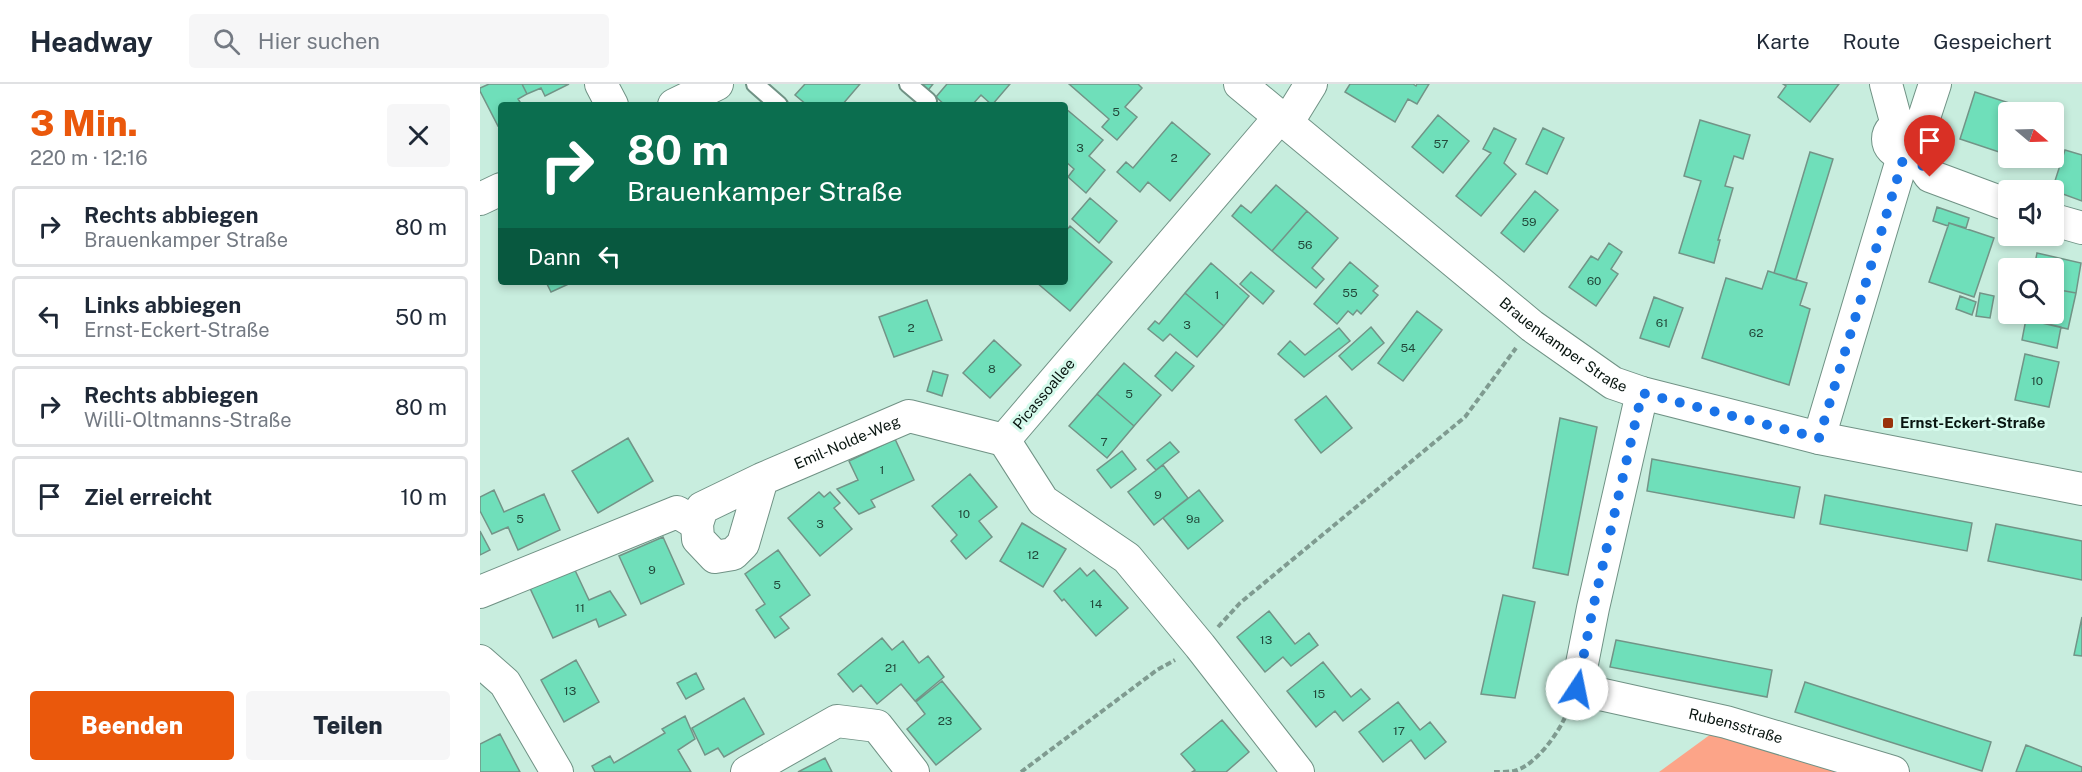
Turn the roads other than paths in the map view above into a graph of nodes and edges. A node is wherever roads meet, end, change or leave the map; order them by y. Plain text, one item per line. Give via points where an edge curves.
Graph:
1 (601, 84) edge
2 (717, 84) edge
3 (755, 84) edge
4 (908, 84) edge
5 (1240, 84) edge
6 (1311, 84) edge
7 (1886, 84) edge
8 (1935, 84) edge
9 (928, 100) dead end
10 (610, 102) edge
11 (680, 102) edge
12 (776, 102) edge
13 (1283, 120) junction
14 (1907, 143) junction
15 (498, 190) edge
16 (480, 199) edge
17 (1998, 201) edge
18 (2064, 223) edge
19 (2082, 228) edge
20 (1642, 393) junction
21 (1819, 438) junction
22 (1004, 440) junction
23 (762, 479) junction
24 (2082, 489) edge
25 (697, 524) junction
26 (480, 592) edge
27 (480, 661) edge
28 (557, 772) edge
29 (747, 772) edge
30 (913, 772) edge
31 (1298, 772) edge
32 (1893, 772) edge

1 - 10 street
2 - 11 street
3 - 12 lane
4 - 9 lane
5 - 13 street, Brauenkamper Straße
6 - 13 street, Picassoallee
7 - 14 street
8 - 14 street
13 - 20 street, Brauenkamper Straße via 1532,326 1613,383
13 - 22 street, Picassoallee
14 - 17 street via 1930,177
14 - 21 street
15 - 16 street
18 - 19 street
20 - 21 street, Brauenkamper Straße
20 - 32 street, Rubensstraße via 1577,689 1726,722
21 - 24 street, Brauenkamper Straße
22 - 23 street, Emil-Nolde-Weg via 909,416
22 - 31 street, Picassoallee via 1043,501 1127,558
23 - 25 street, Emil-Nolde-Weg via 702,508
23 - 25 street via 743,544 733,554 716,557 707,550 698,539
25 - 26 street via 677,512
27 - 28 street via 506,683
29 - 30 street via 837,722 877,726

